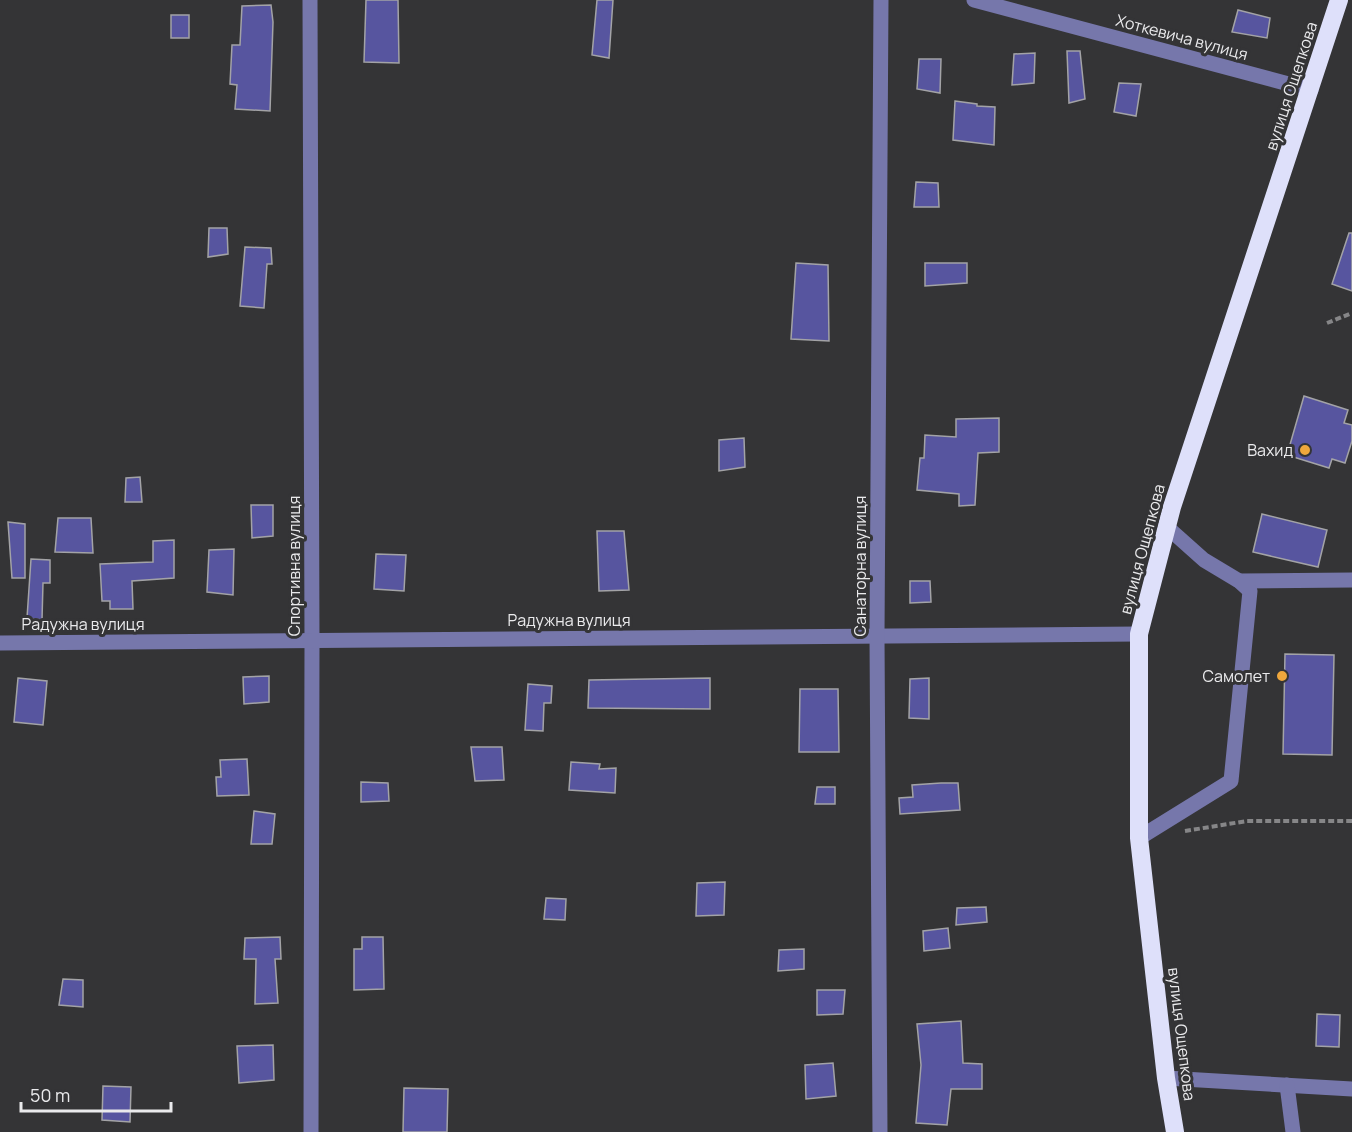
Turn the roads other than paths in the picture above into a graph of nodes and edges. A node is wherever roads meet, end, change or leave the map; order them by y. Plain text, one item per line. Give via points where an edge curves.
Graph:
1 (310, 0) edge
2 (881, 0) edge
3 (974, 0) edge
4 (1339, 0) edge
5 (1311, 90) junction
6 (1167, 527) junction
7 (1352, 580) edge
8 (1239, 581) junction
9 (1139, 634) junction
10 (877, 636) junction
11 (312, 640) junction
12 (0, 643) edge
13 (1139, 838) junction
14 (1166, 1078) junction
15 (1287, 1085) junction
16 (1352, 1089) edge
17 (311, 1132) edge
18 (880, 1132) edge
19 (1175, 1132) edge
20 (1293, 1132) edge

1 - 11 street, Спортивна вулиця
2 - 10 street, Санаторна вулиця
3 - 5 street, Хоткевича вулиця
4 - 5 highway, вулиця Ощепкова
5 - 6 highway, вулиця Ощепкова
6 - 8 street via 1204,560
6 - 9 highway, вулиця Ощепкова
7 - 8 street
8 - 13 street via 1250,591 1231,781
9 - 10 street, Радужна вулиця
9 - 13 highway, вулиця Ощепкова
10 - 11 street, Радужна вулиця
10 - 18 street, Санаторна вулиця
11 - 12 street, Радужна вулиця
11 - 17 street, Спортивна вулиця
13 - 14 highway, вулиця Ощепкова
14 - 15 street
14 - 19 highway, вулиця Ощепкова
15 - 16 street
15 - 20 street

